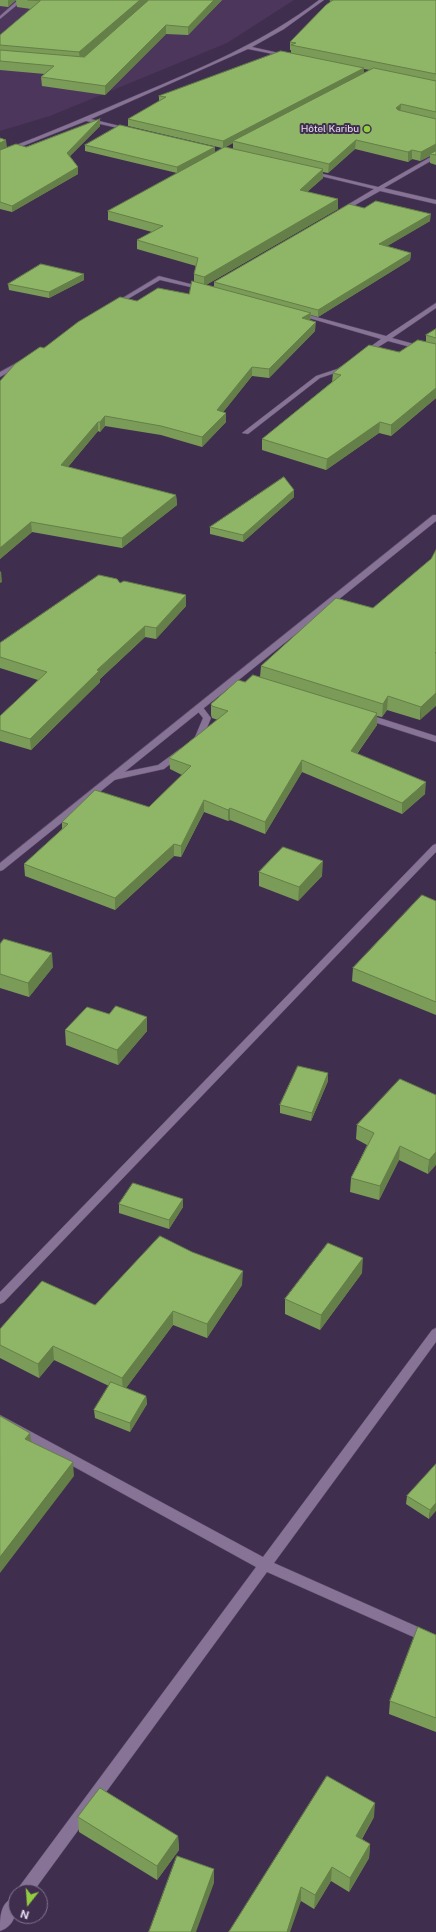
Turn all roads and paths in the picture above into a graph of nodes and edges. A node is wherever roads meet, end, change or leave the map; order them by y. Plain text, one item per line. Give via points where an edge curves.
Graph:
1 (22, 0) edge
2 (322, 0) edge
3 (0, 18) edge
4 (249, 48) junction
5 (295, 58) edge
6 (85, 119) junction
7 (139, 132) edge
8 (0, 152) edge
9 (436, 156) edge
10 (301, 170) edge
11 (379, 189) junction
12 (436, 202) edge
13 (332, 216) edge
14 (213, 288) edge
15 (436, 305) edge
16 (106, 310) edge
17 (289, 312) edge
18 (387, 338) junction
19 (436, 352) edge
20 (362, 355) edge
21 (26, 359) edge
22 (355, 360) edge
23 (0, 375) edge
24 (246, 433) dead end
25 (436, 517) edge
26 (199, 708) junction
27 (352, 713) edge
28 (436, 739) edge
29 (114, 777) junction
30 (436, 847) edge
31 (0, 868) edge
32 (0, 1299) edge
33 (436, 1333) edge
34 (0, 1420) edge
35 (265, 1565) junction
36 (436, 1640) edge
37 (30, 1884) edge
38 (8, 1914) edge
39 (0, 1924) edge

1 - 3 street
2 - 4 street via 299,18
4 - 5 street
4 - 6 street
6 - 7 street
6 - 8 street via 38,140
9 - 11 street
10 - 11 street
11 - 12 street
11 - 13 street
14 - 16 street via 206,289 159,278
15 - 18 street
17 - 18 street
18 - 19 street
18 - 20 street
21 - 23 street
22 - 24 street via 339,370 318,377
25 - 26 street via 242,678
26 - 29 street
26 - 29 street via 206,718 199,738 161,767
27 - 28 street
29 - 31 street
30 - 32 street
33 - 35 street
34 - 35 street
35 - 36 street
35 - 37 street
38 - 39 street

